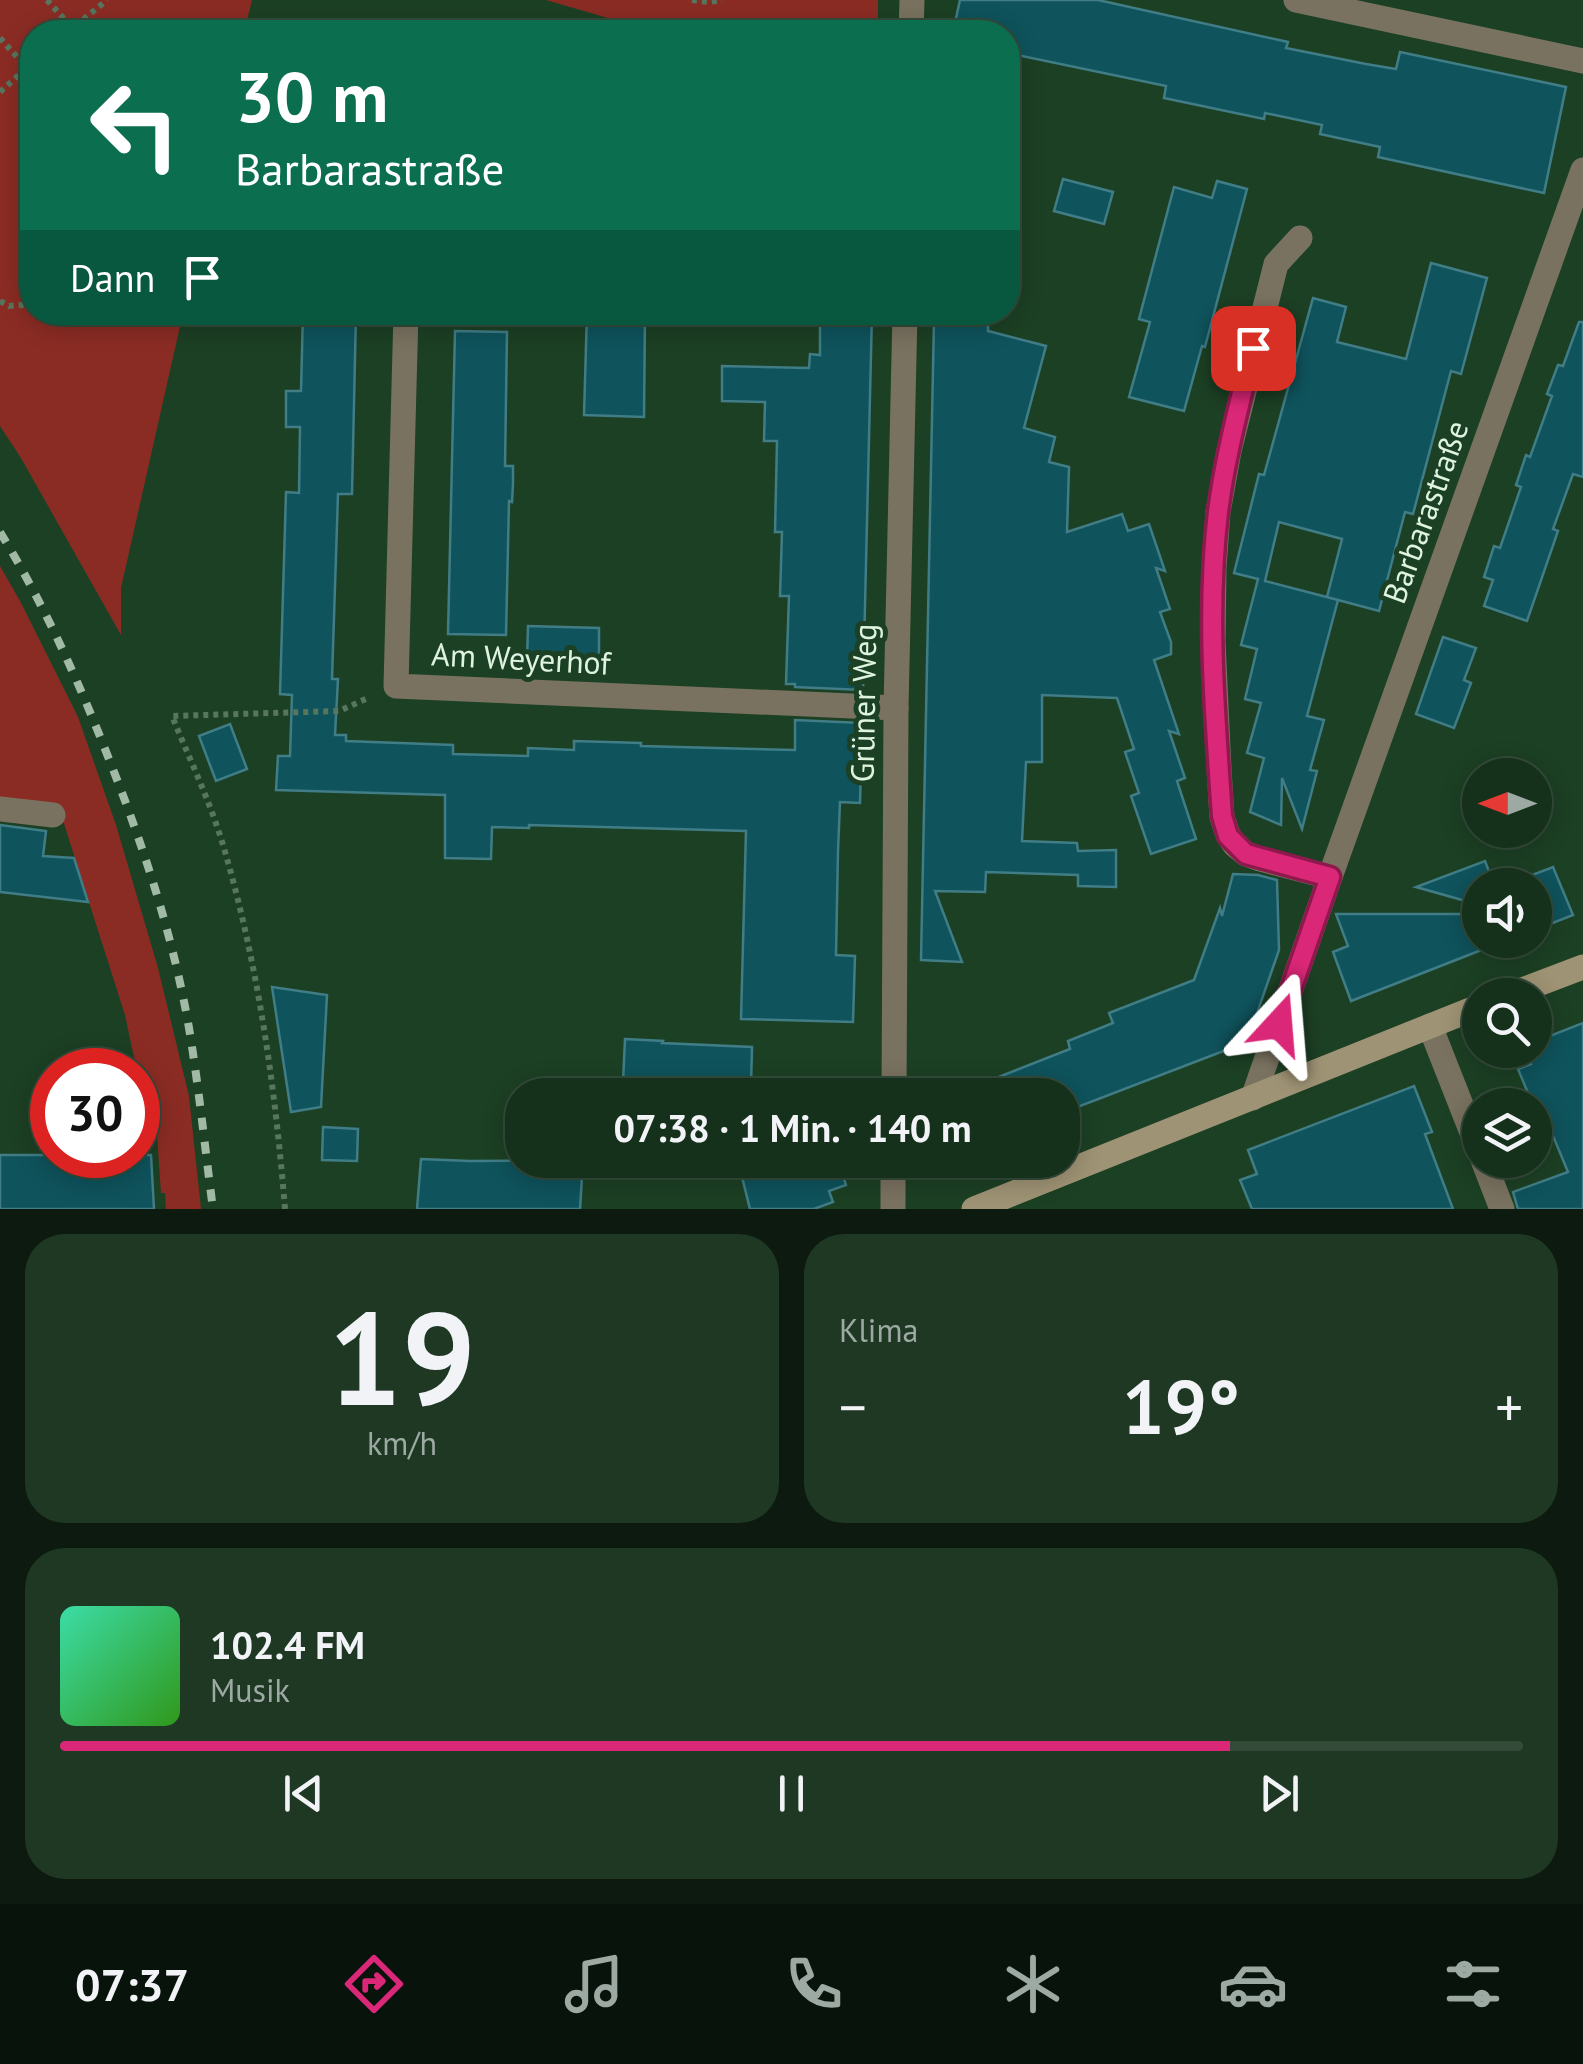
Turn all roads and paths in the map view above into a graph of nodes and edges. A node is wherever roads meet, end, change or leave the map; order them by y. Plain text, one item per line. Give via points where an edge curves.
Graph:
1 (47, 0) edge
2 (107, 0) edge
3 (692, 0) edge
4 (722, 0) edge
5 (1296, 0) edge
6 (63, 20) edge
7 (84, 20) edge
8 (0, 38) edge
9 (20, 57) edge
10 (1583, 61) edge
11 (20, 75) edge
12 (0, 92) edge
13 (1583, 170) edge
14 (1300, 238) dead end
15 (406, 325) edge
16 (905, 325) edge
17 (396, 686) junction
18 (896, 708) junction
19 (0, 808) edge
20 (53, 816) dead end
21 (1330, 877) junction
22 (1583, 967) edge
23 (1552, 979) edge
24 (1462, 1013) edge
25 (1430, 1026) junction
26 (894, 1078) edge
27 (1254, 1098) junction
28 (1462, 1108) edge
29 (893, 1178) edge
30 (1489, 1178) edge
31 (285, 1209) edge
32 (893, 1209) edge
33 (974, 1209) edge
34 (1502, 1209) edge

1 - 6 path
2 - 7 path
3 - 4 path
5 - 10 street
8 - 9 path
11 - 12 path
13 - 21 street, Barbarastraße
14 - 21 street via 1276,264 1218,512 1218,769 1222,816 1235,845 1260,859
15 - 17 street, Am Weyerhof
16 - 18 street, Grüner Weg
17 - 18 street, Am Weyerhof
17 - 31 path via 339,711 172,716 222,843 260,997
18 - 26 street, Grüner Weg
19 - 20 street
21 - 27 street, Barbarastraße
22 - 23 street
24 - 25 street
25 - 27 street
25 - 28 street
27 - 33 street
29 - 32 street
30 - 34 street

